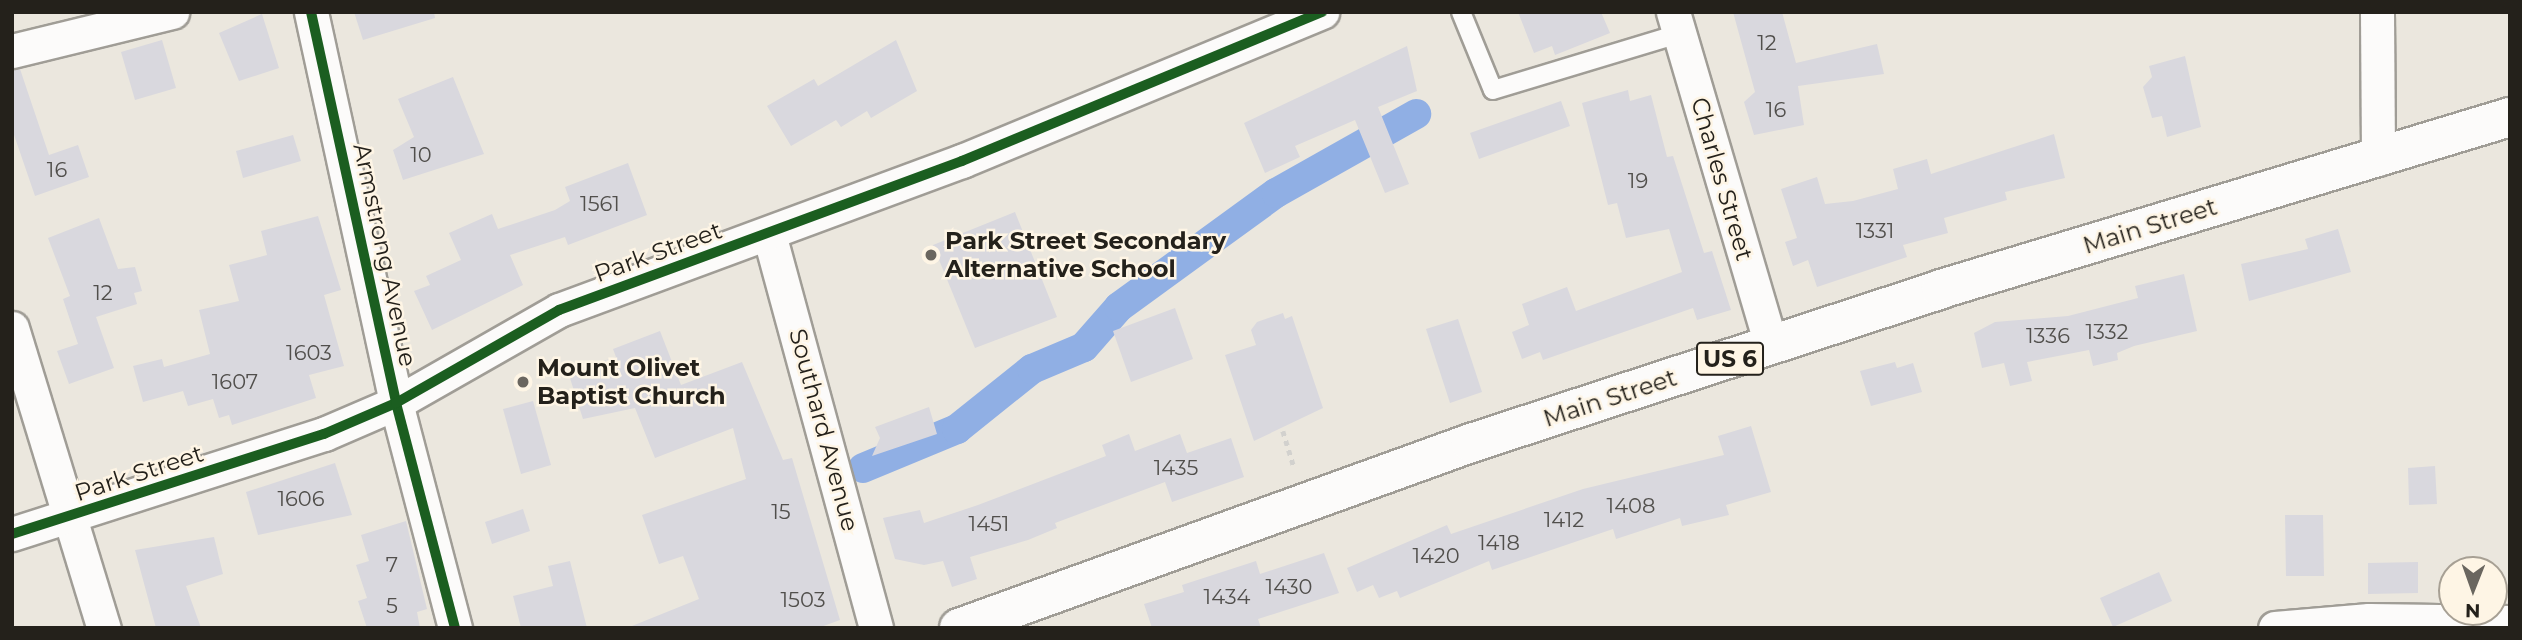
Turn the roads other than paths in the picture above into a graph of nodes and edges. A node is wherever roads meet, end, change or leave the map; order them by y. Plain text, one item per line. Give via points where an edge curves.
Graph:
1 (172, 12) edge
2 (311, 12) edge
3 (1322, 12) edge
4 (1461, 12) edge
5 (2377, 12) edge
6 (1676, 23) edge
7 (12, 51) edge
8 (2510, 117) edge
9 (2378, 159) junction
10 (769, 234) junction
11 (12, 328) edge
12 (1771, 345) junction
13 (396, 403) junction
14 (70, 517) junction
15 (12, 534) edge
16 (2510, 622) edge
17 (104, 628) edge
18 (455, 628) edge
19 (876, 628) edge
20 (958, 628) edge
21 (2275, 628) edge

1 - 7 street
2 - 13 street, Armstrong Avenue
3 - 10 street, Park Street
4 - 6 lane via 1493,90
5 - 9 street
6 - 12 street, Charles Street
8 - 9 main road, Main Street / US 6
9 - 12 main road, Main Street / US 6
10 - 13 street, Park Street via 559,310
10 - 19 street, Southard Avenue
11 - 14 street
12 - 20 main road, Main Street / US 6 via 1341,488
13 - 14 street, Park Street via 324,434
13 - 18 street, Armstrong Avenue
14 - 15 street, Park Street
14 - 17 street
16 - 21 street via 2369,620

